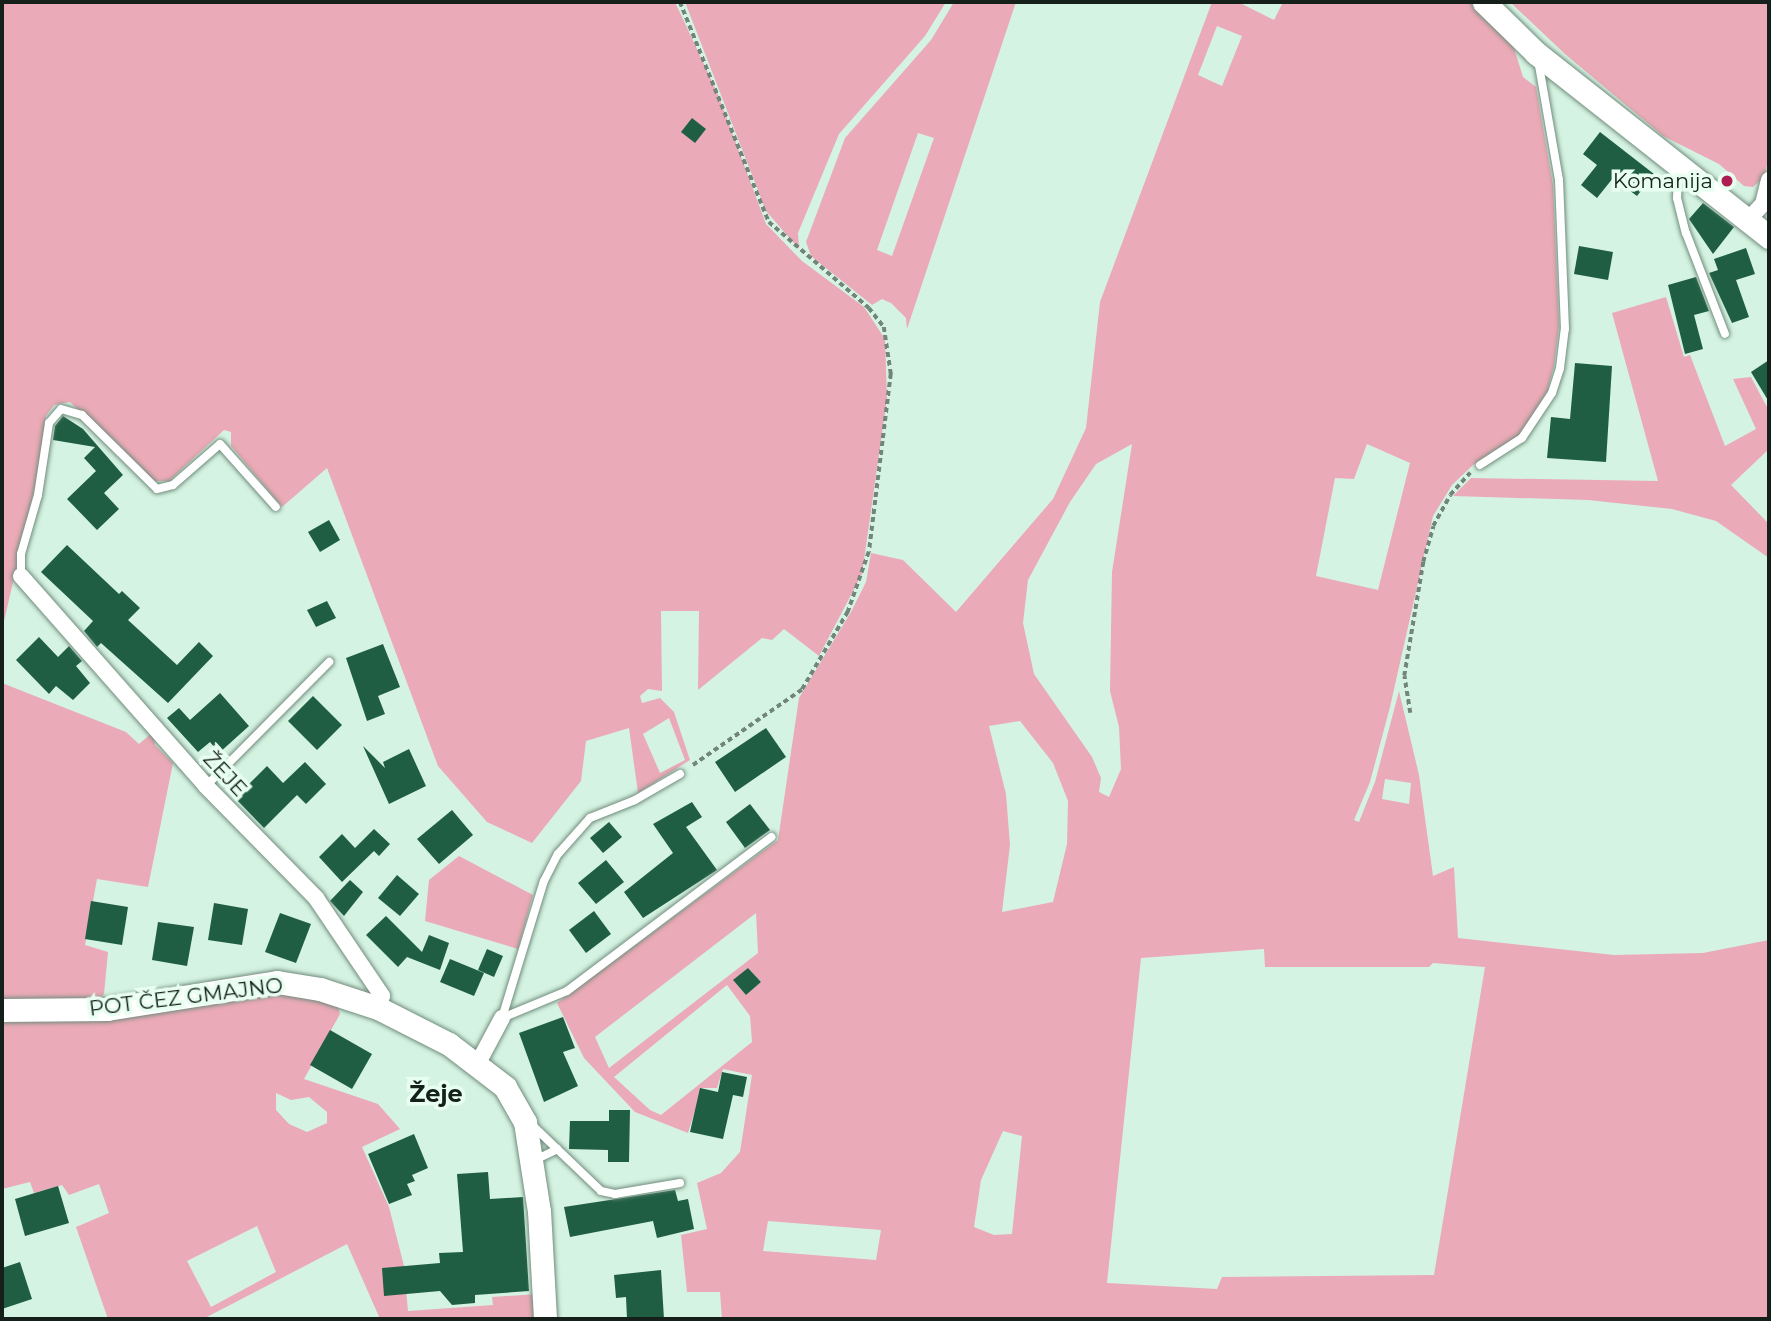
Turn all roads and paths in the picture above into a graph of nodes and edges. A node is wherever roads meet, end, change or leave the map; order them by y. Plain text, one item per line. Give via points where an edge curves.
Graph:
1 (680, 2) edge
2 (1485, 2) edge
3 (1536, 54) junction
4 (1678, 168) junction
5 (1769, 180) edge
6 (1747, 221) junction
7 (1769, 237) edge
8 (1725, 334) dead end
9 (1480, 465) joint
10 (276, 507) dead end
11 (22, 576) joint
12 (329, 662) dead end
13 (1410, 713) dead end
14 (680, 774) joint
15 (206, 786) junction
16 (771, 837) dead end
17 (378, 1008) junction
18 (2, 1010) edge
19 (502, 1018) junction
20 (478, 1063) junction
21 (525, 1122) junction
22 (558, 1149) junction
23 (533, 1162) junction
24 (680, 1183) dead end
25 (544, 1319) edge

1 - 14 path via 769,222 869,308 884,327 891,374 869,552 848,612 802,690
2 - 3 street
3 - 4 street
3 - 9 lane via 1559,180 1565,329 1560,368 1552,393 1522,439
4 - 6 street
4 - 8 lane via 1676,198
5 - 6 street via 1763,204
6 - 7 street
9 - 13 path via 1450,495 1433,526 1404,676
10 - 11 lane via 220,444 173,485 157,489 82,415 61,409 49,423 38,495 21,554
11 - 15 street, ŽEJE
12 - 15 lane
14 - 19 lane via 635,800 590,818 558,854 544,881
15 - 17 street, ŽEJE via 316,898 382,996
16 - 19 lane via 567,991
17 - 18 street, POT ČEZ GMAJNO via 320,989 277,982 107,1009
17 - 20 street, POT ČEZ GMAJNO
19 - 20 street
20 - 21 street, POT ČEZ GMAJNO via 505,1087
21 - 22 lane
21 - 23 street, POT ČEZ GMAJNO
22 - 23 lane
22 - 24 lane via 601,1191 615,1194
23 - 25 street, POT ČEZ GMAJNO

